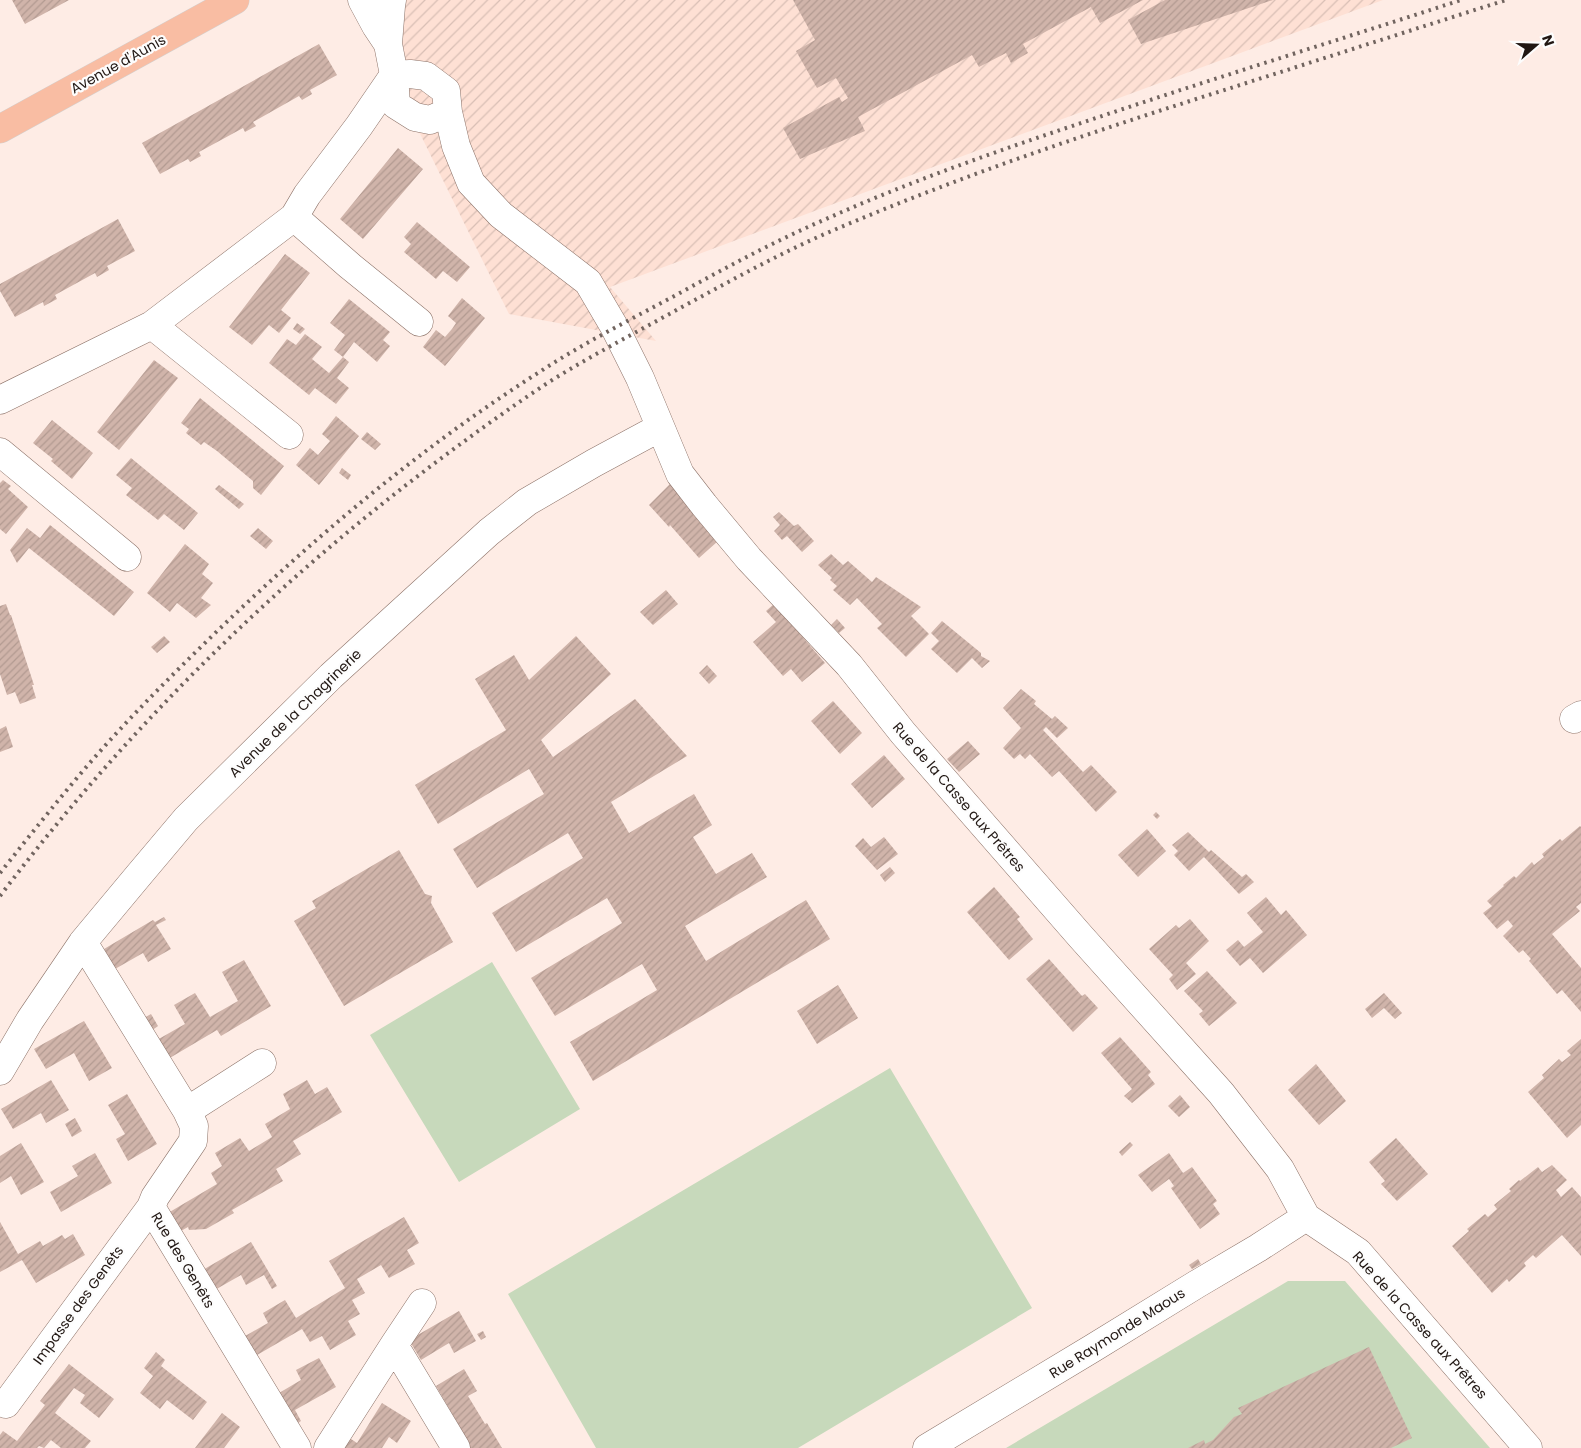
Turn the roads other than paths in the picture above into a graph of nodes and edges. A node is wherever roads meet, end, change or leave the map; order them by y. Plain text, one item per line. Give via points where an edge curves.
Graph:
1 (235, 0) edge
2 (362, 0) edge
3 (392, 0) edge
4 (388, 44) junction
5 (394, 74) junction
6 (448, 112) junction
7 (0, 129) edge
8 (294, 217) junction
9 (419, 322) dead end
10 (152, 324) junction
11 (0, 400) edge
12 (660, 428) junction
13 (289, 435) dead end
14 (0, 452) edge
15 (127, 557) dead end
16 (84, 942) junction
17 (262, 1062) dead end
18 (0, 1071) edge
19 (187, 1111) junction
20 (151, 1206) junction
21 (1306, 1217) junction
22 (422, 1303) dead end
23 (394, 1345) junction
24 (6, 1404) dead end
25 (297, 1448) edge
26 (328, 1448) edge
27 (456, 1448) edge
28 (927, 1448) edge
29 (1528, 1448) edge

1 - 7 main road, Avenue d'Aunis
2 - 4 street
3 - 4 street
4 - 5 street
5 - 6 street, Rue de la Casse aux Prêtres via 426,76 446,91
5 - 6 street via 396,105 415,117 430,120
5 - 8 street
6 - 12 street, Rue de la Casse aux Prêtres via 456,146 471,182 501,215 588,282 640,378
8 - 9 street
8 - 10 street
10 - 11 street
10 - 13 street
12 - 16 street, Avenue de la Chagrinerie via 527,502 488,532 331,676 186,819
12 - 21 street, Rue de la Casse aux Prêtres via 680,474 750,560 849,666 1081,938 1221,1093 1280,1169
14 - 15 street
16 - 18 street, Avenue de la Chagrinerie via 30,1020
16 - 19 street, Rue des Genêts
17 - 19 street
19 - 20 street, Rue des Genêts via 194,1126 193,1141
20 - 24 street, Impasse des Genêts
20 - 25 street, Rue des Genêts
21 - 28 street, Rue Raymonde Maous
21 - 29 street, Rue de la Casse aux Prêtres via 1358,1252
22 - 23 street
23 - 26 street
23 - 27 street

